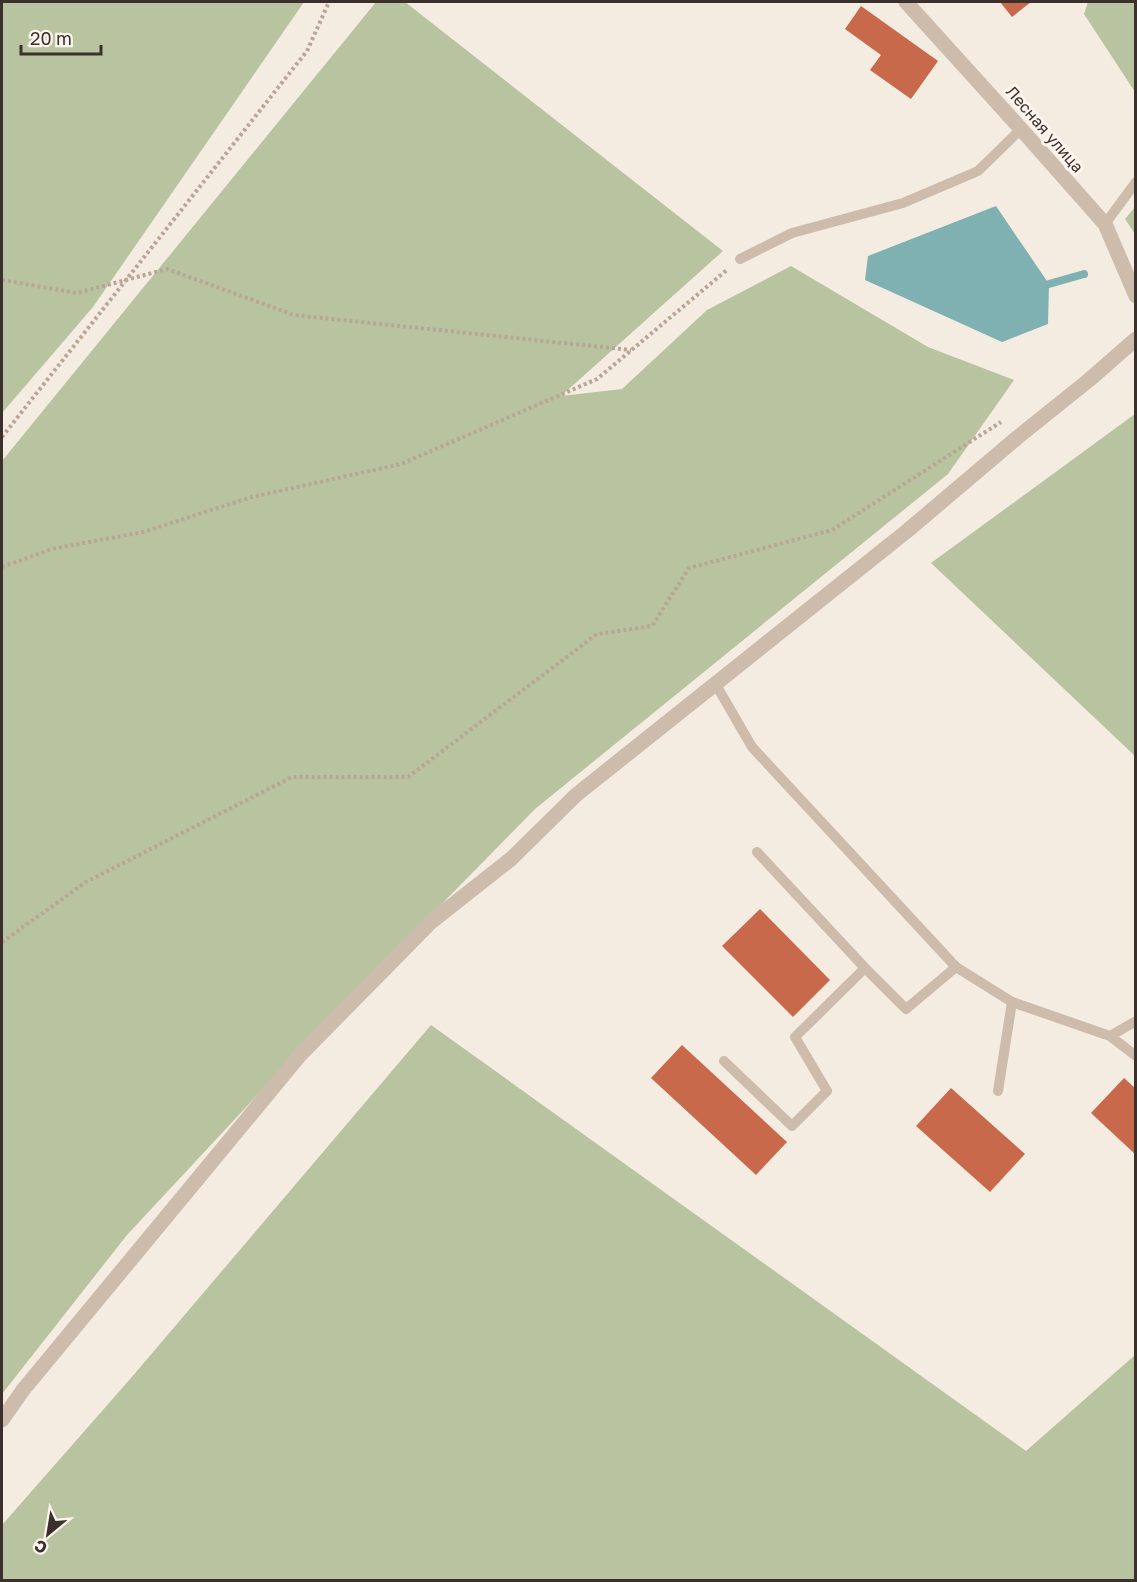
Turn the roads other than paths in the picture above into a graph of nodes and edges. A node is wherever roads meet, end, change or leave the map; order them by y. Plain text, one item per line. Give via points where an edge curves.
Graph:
1 (906, 2) edge
2 (1021, 129) junction
3 (1136, 182) edge
4 (1104, 224) junction
5 (740, 259) road end
6 (1136, 296) edge
7 (1136, 339) edge
8 (715, 683) junction
9 (757, 852) dead end
10 (956, 967) junction
11 (865, 968) junction
12 (1012, 1002) junction
13 (1136, 1021) edge
14 (1110, 1036) junction
15 (1136, 1056) edge
16 (724, 1061) dead end
17 (998, 1091) dead end
18 (2, 1420) edge

1 - 2 street, Лесная улица
2 - 4 street, Лесная улица
2 - 5 lane via 978,171 903,203 792,233
3 - 4 lane
4 - 6 street, Лесная улица
7 - 8 street via 907,531
8 - 10 lane via 752,747
8 - 18 street via 576,795 511,859 431,922 300,1055
9 - 11 lane
10 - 11 lane via 906,1009
10 - 12 lane
11 - 16 lane via 795,1037 827,1090 792,1126
12 - 14 lane
12 - 17 lane
13 - 14 lane
14 - 15 lane

